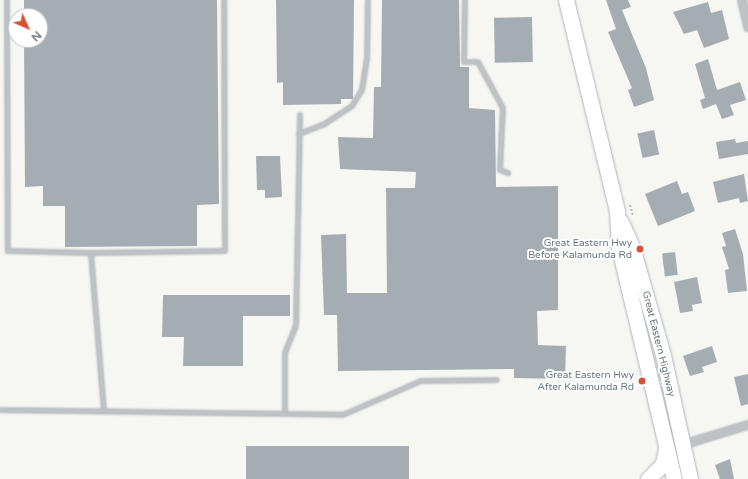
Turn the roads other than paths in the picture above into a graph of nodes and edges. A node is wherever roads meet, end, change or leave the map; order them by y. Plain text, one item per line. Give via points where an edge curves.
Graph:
1 (7, 0) edge
2 (224, 0) edge
3 (368, 0) edge
4 (465, 0) edge
5 (566, 0) edge
6 (742, 0) edge
7 (748, 27) edge
8 (300, 115) dead end
9 (299, 134) junction
10 (508, 173) dead end
11 (617, 211) junction
12 (92, 253) junction
13 (497, 380) dead end
14 (0, 410) edge
15 (104, 411) junction
16 (285, 414) junction
17 (748, 426) edge
18 (687, 443) junction
19 (666, 448) junction
20 (648, 479) edge
21 (674, 479) edge
22 (690, 479) edge

1 - 12 lane via 8,251
2 - 12 lane via 225,251
3 - 9 lane via 367,58 362,90 352,106 323,125
4 - 10 lane via 464,62 478,62 503,108 500,170
5 - 11 highway, Great Eastern Highway
6 - 7 street
8 - 9 lane
9 - 16 lane via 296,326 285,352
11 - 18 highway, Great Eastern Highway via 632,247
11 - 19 highway, Great Eastern Highway via 619,248
12 - 15 lane
13 - 16 lane via 421,381 343,415
14 - 15 lane
15 - 16 lane
17 - 18 street
18 - 22 highway, Great Eastern Highway
19 - 20 highway via 663,464
19 - 21 highway, Great Eastern Highway

